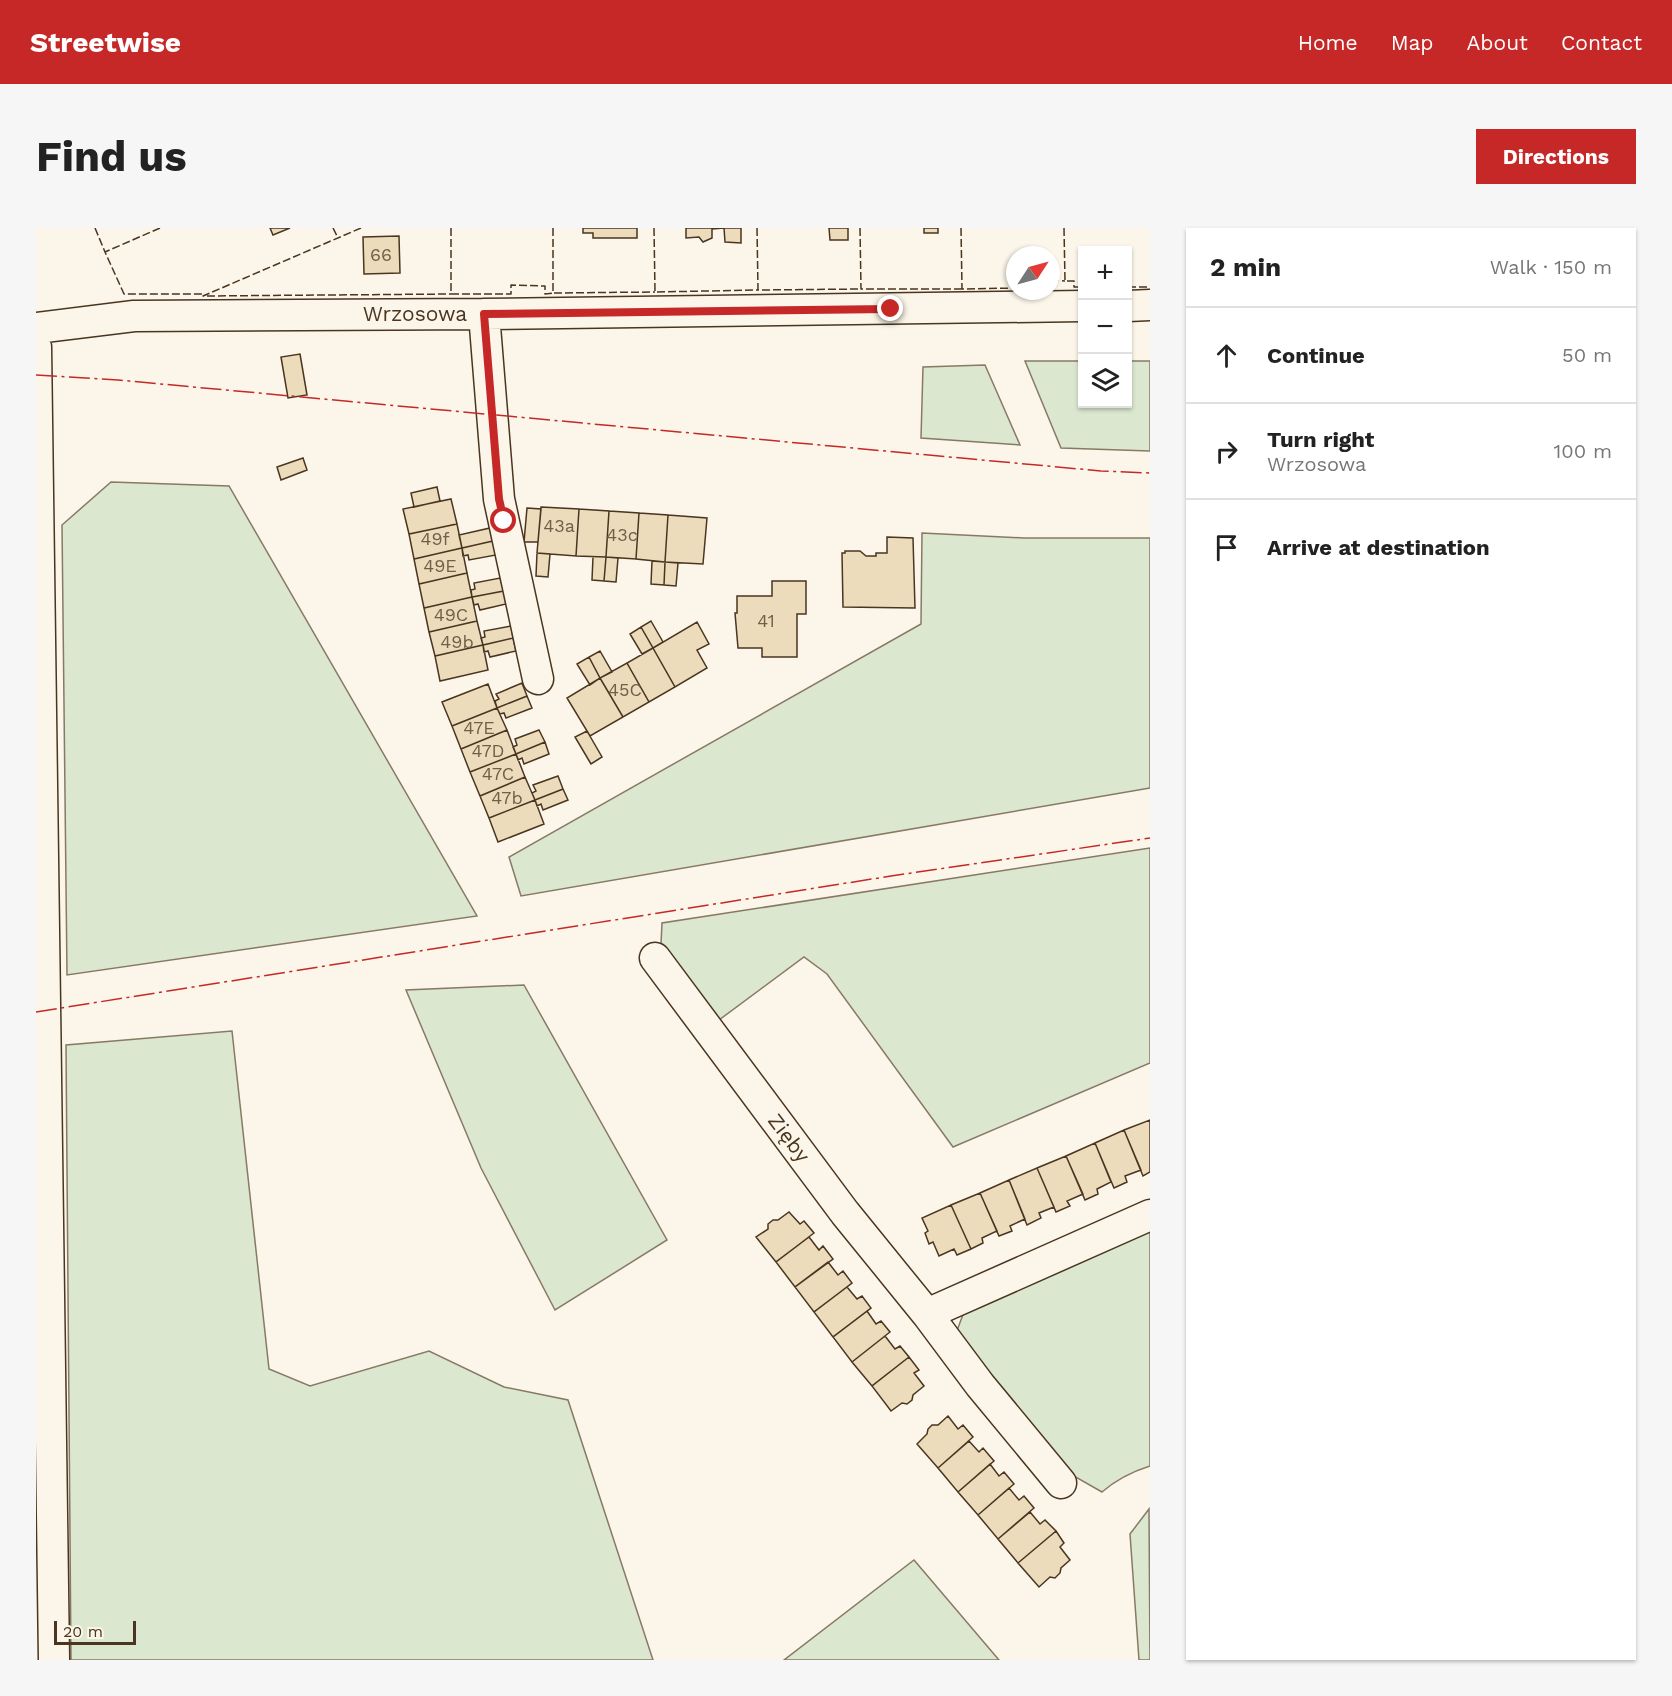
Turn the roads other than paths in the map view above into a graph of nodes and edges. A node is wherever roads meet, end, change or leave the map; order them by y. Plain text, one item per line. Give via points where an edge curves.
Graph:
1 (1150, 305) edge
2 (1078, 306) edge
3 (1132, 306) edge
4 (484, 314) junction
5 (36, 328) edge
6 (36, 347) edge
7 (538, 680) dead end
8 (655, 958) dead end
9 (1150, 1215) edge
10 (927, 1314) junction
11 (1061, 1483) dead end
12 (54, 1660) edge

1 - 3 street
2 - 4 street, Wrzosowa
4 - 5 street, Wrzosowa via 134,315
4 - 7 street via 499,499
6 - 12 street
8 - 10 street, Zięby via 845,1213
9 - 10 street
10 - 11 street, Zięby

